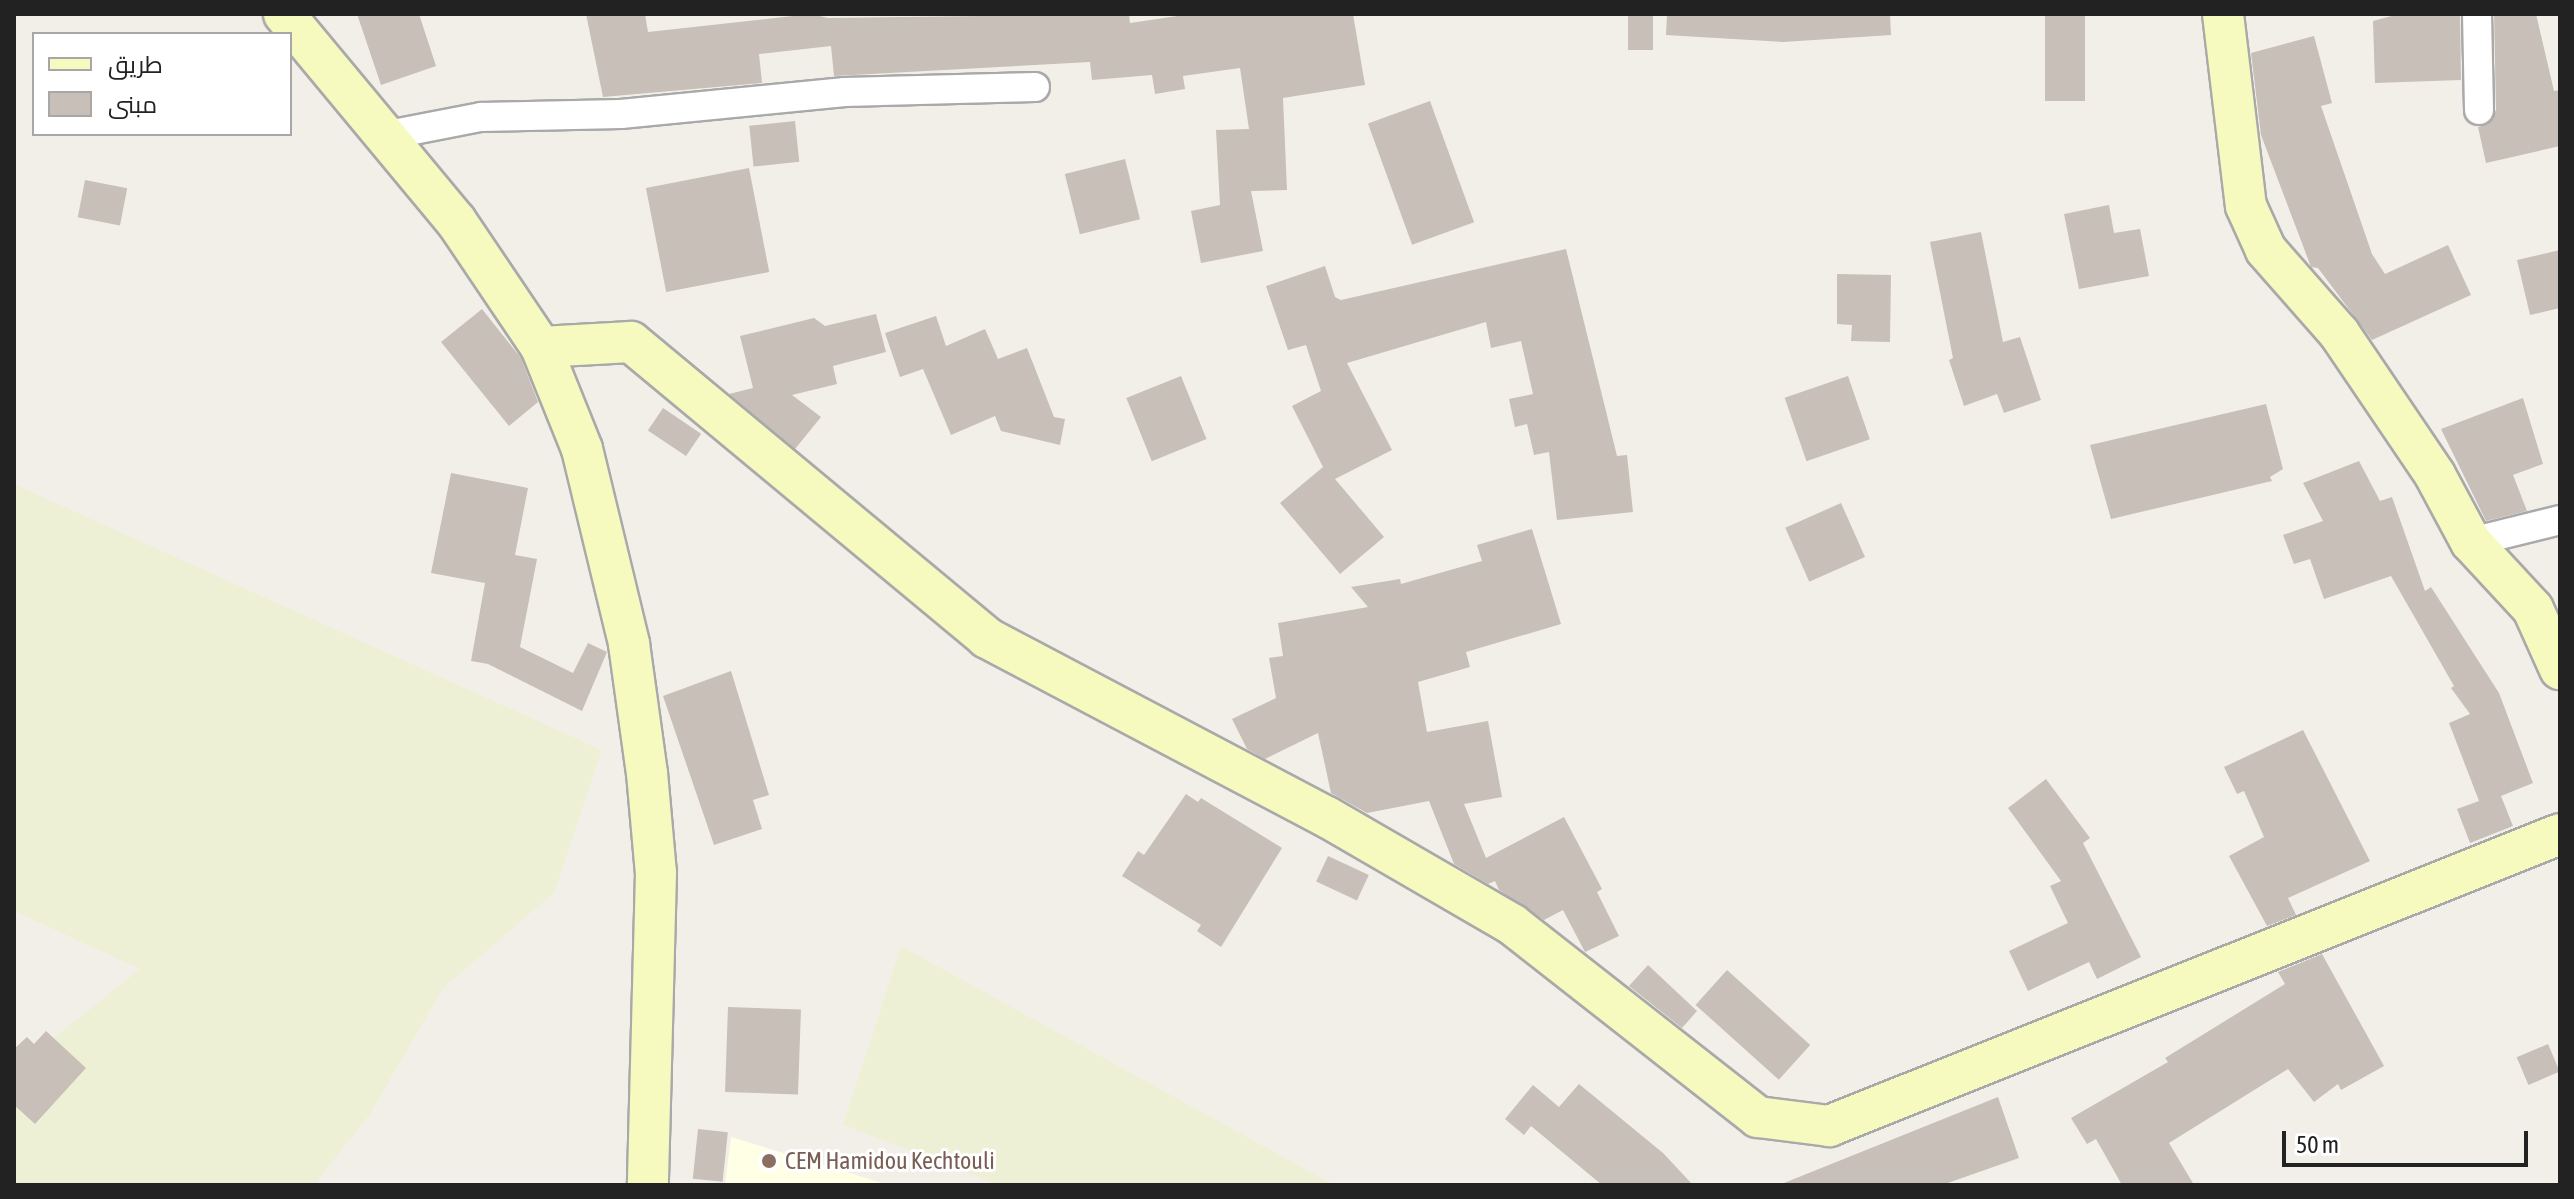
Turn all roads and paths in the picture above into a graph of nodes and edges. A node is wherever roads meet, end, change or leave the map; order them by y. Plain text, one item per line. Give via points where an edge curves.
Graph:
1 (2223, 14) edge
2 (2477, 14) edge
3 (299, 20) edge
4 (1035, 87) dead end
5 (2479, 110) dead end
6 (388, 135) junction
7 (541, 347) junction
8 (2560, 520) edge
9 (2471, 542) junction
10 (2546, 608) edge
11 (2560, 669) edge
12 (2560, 834) edge
13 (648, 1185) edge

1 - 9 street via 2246,206 2266,250 2339,333 2435,475
2 - 5 street
3 - 6 street
4 - 6 street via 832,93 621,114 481,117
6 - 7 street via 456,221
7 - 12 street via 631,342 987,638 1327,817 1513,925 1758,1117 1829,1126
7 - 13 street via 582,449 629,644 647,773 656,873
8 - 9 street
9 - 10 street
10 - 11 street

